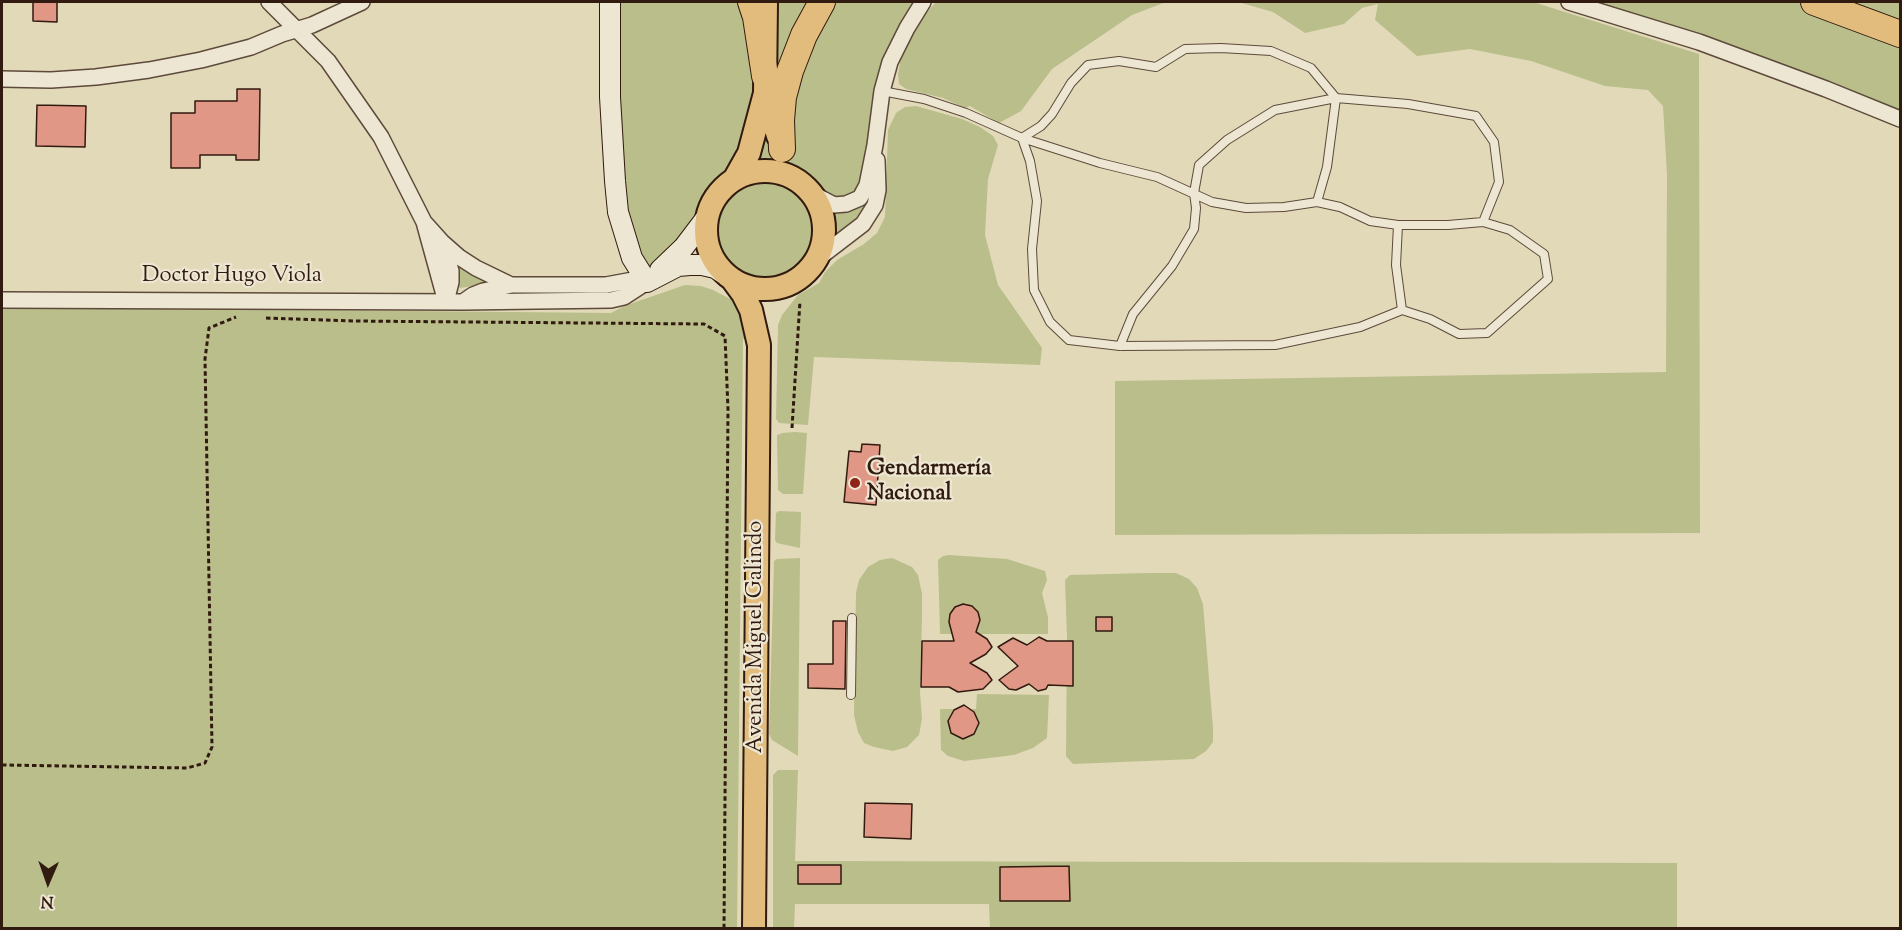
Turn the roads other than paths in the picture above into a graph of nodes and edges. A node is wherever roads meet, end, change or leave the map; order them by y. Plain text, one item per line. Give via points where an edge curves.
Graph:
1 (269, 2) edge
2 (362, 2) edge
3 (610, 2) edge
4 (751, 2) edge
5 (766, 2) edge
6 (822, 2) edge
7 (923, 2) edge
8 (1569, 2) edge
9 (1814, 2) edge
10 (298, 29) junction
11 (1900, 34) edge
12 (2, 79) edge
13 (765, 84) junction
14 (882, 91) junction
15 (1336, 98) junction
16 (1900, 119) edge
17 (1022, 138) junction
18 (875, 145) junction
19 (783, 149) junction
20 (735, 178) junction
21 (805, 187) junction
22 (1194, 193) junction
23 (1317, 202) junction
24 (706, 218) junction
25 (424, 222) junction
26 (1483, 222) junction
27 (1398, 225) junction
28 (442, 242) junction
29 (816, 260) junction
30 (729, 277) junction
31 (646, 280) junction
32 (512, 285) junction
33 (779, 287) junction
34 (2, 300) edge
35 (446, 302) junction
36 (463, 302) junction
37 (1402, 310) junction
38 (759, 345) junction
39 (1120, 346) junction
40 (852, 618) dead end
41 (851, 695) dead end
42 (754, 928) edge

1 - 10 street
2 - 10 street
3 - 31 main road via 610,97 618,212 632,258
4 - 13 highway
5 - 13 main road
6 - 19 highway via 804,35 785,88
7 - 14 street via 890,62
8 - 16 street via 1700,42
9 - 11 highway
10 - 12 street via 251,47 149,70 96,77
10 - 25 street via 328,61 366,113 387,146
13 - 19 main road
13 - 20 main road via 749,153
14 - 17 lane via 966,113
14 - 18 street
15 - 17 lane via 1311,68 1271,51 1185,50 1156,67 1119,61 1088,65 1071,83 1052,114
15 - 22 lane via 1275,110 1227,140 1199,165
15 - 23 lane via 1327,167
15 - 26 lane via 1408,104 1476,116 1494,142 1499,182
17 - 22 lane via 1156,177
17 - 39 lane via 1037,201 1032,249 1034,290 1050,322 1069,340
18 - 21 street via 867,185 860,198 834,205
18 - 29 street via 879,169 874,205 863,224
19 - 21 main road
20 - 21 main road via 767,170 784,174
20 - 24 main road via 717,195
21 - 29 main road via 819,205 823,219 822,247
22 - 23 lane via 1212,202 1246,208
22 - 39 lane via 1194,230 1172,266 1133,314
23 - 27 lane via 1340,207 1370,221
24 - 30 main road via 708,249
24 - 31 main road, Doctor Hugo Viola via 674,257
25 - 28 street
25 - 35 street
26 - 27 lane
26 - 37 lane via 1510,230 1544,254 1548,279 1487,333 1459,334
27 - 37 lane via 1396,265
28 - 32 street via 476,268
28 - 35 street via 451,271
29 - 33 main road via 800,277
30 - 31 main road, Doctor Hugo Viola via 709,267 690,265
30 - 33 main road via 754,288
30 - 38 main road, Avenida Miguel Galindo via 751,310
31 - 32 street, Doctor Hugo Viola via 606,285
31 - 36 street, Doctor Hugo Viola via 624,297 611,300
32 - 36 street, Doctor Hugo Viola via 483,291
33 - 38 main road, Avenida Miguel Galindo
34 - 35 street, Doctor Hugo Viola
35 - 36 street, Doctor Hugo Viola
37 - 39 lane via 1360,327 1275,345
38 - 42 main road, Avenida Miguel Galindo
40 - 41 lane

